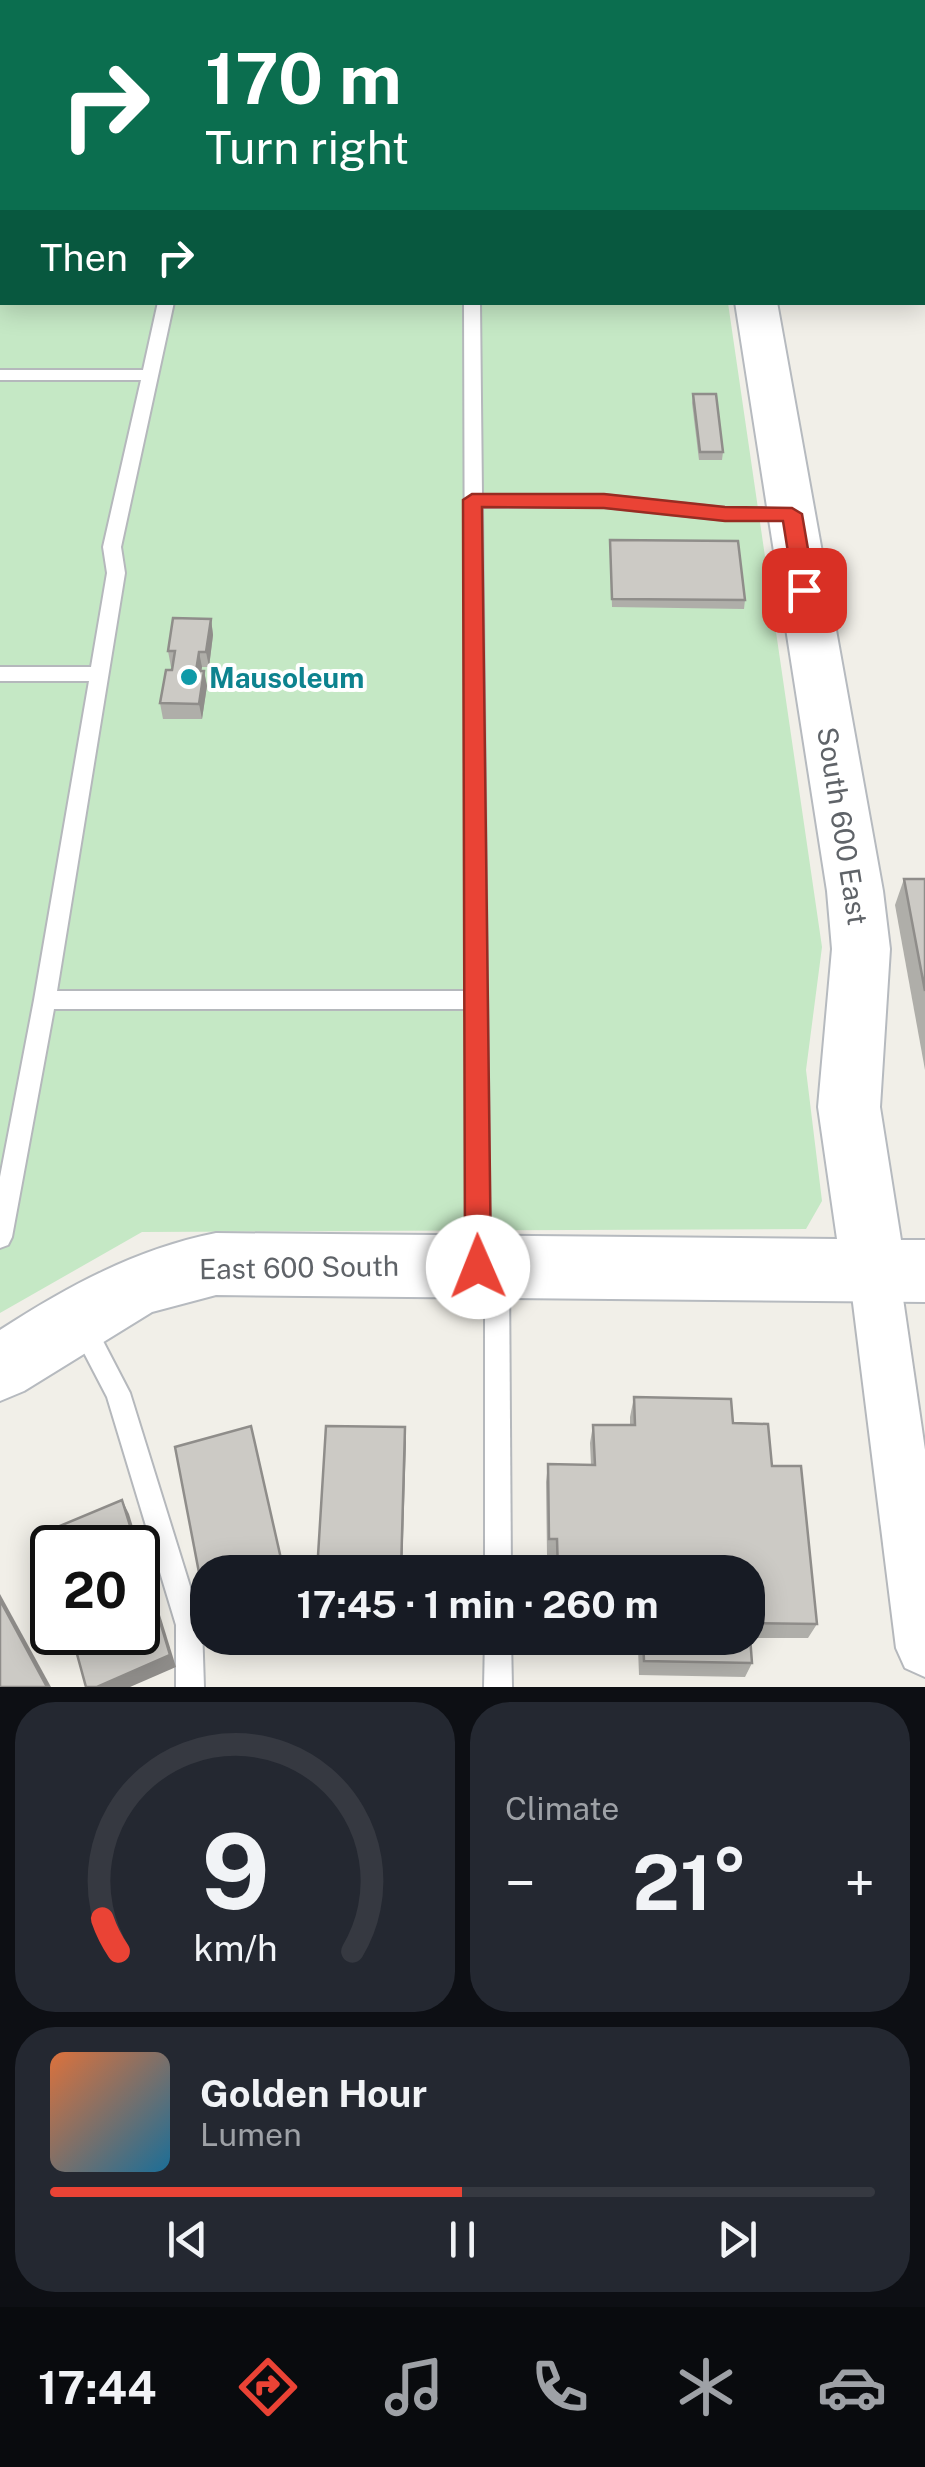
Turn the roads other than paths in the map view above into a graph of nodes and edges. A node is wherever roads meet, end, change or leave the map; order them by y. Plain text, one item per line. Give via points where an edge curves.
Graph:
1 (165, 305) edge
2 (472, 305) edge
3 (757, 305) edge
4 (0, 375) edge
5 (147, 375) junction
6 (472, 500) junction
7 (792, 514) junction
8 (0, 674) edge
9 (98, 674) junction
10 (46, 1000) junction
11 (475, 1000) junction
12 (0, 1237) edge
13 (488, 1267) junction
14 (899, 1271) edge
15 (77, 1318) junction
16 (0, 1368) edge
17 (497, 1555) edge
18 (925, 1648) edge
19 (498, 1655) edge
20 (190, 1687) edge
21 (498, 1687) edge

1 - 5 lane
2 - 6 lane
3 - 7 street, South 600 East
4 - 5 lane
5 - 9 lane via 112,547 116,573
6 - 7 lane
6 - 11 lane
7 - 14 street, South 600 East via 856,890 861,948 849,1107
8 - 9 lane
9 - 10 lane
10 - 11 lane
10 - 12 lane
11 - 13 lane
13 - 14 street, East 600 South
13 - 15 street, East 600 South via 216,1264 155,1276
13 - 17 lane
14 - 18 street, South 600 East
15 - 16 street, East 600 South
15 - 20 lane via 118,1394 188,1625
19 - 21 lane

